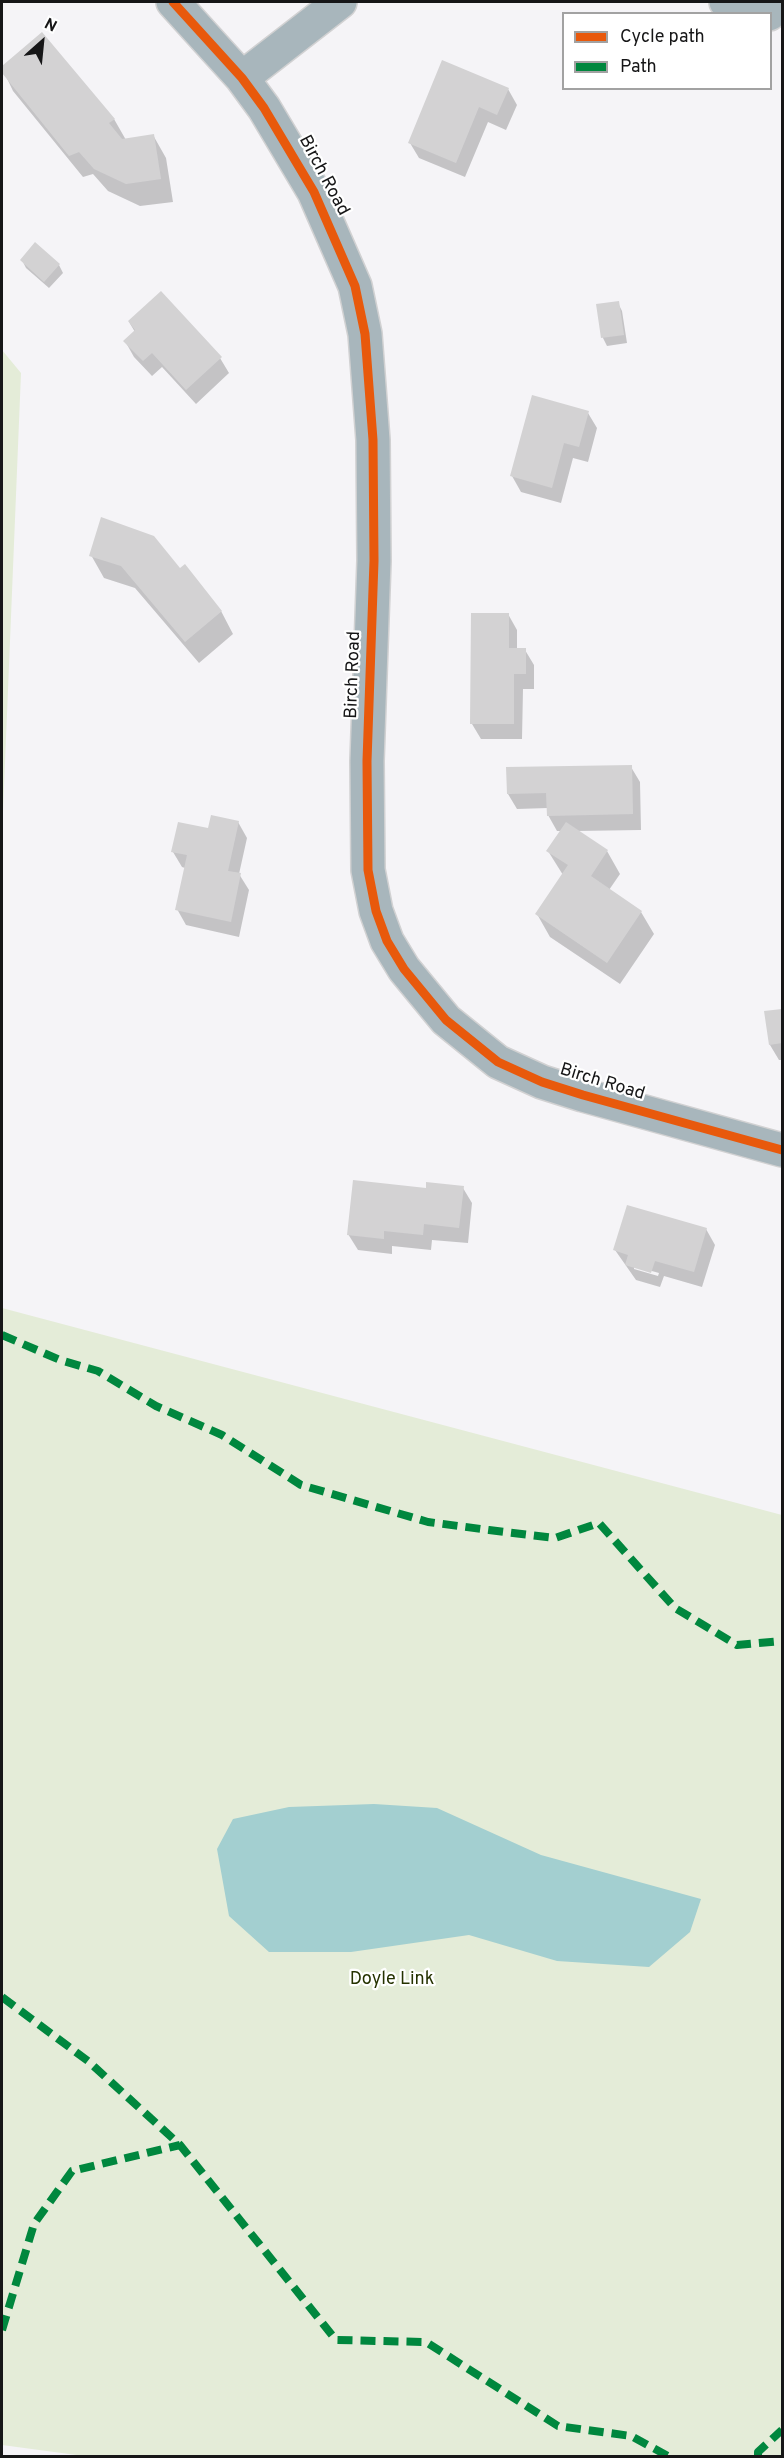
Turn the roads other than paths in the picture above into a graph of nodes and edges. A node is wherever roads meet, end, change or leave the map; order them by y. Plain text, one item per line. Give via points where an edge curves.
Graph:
1 (173, 2) edge
2 (340, 2) edge
3 (726, 2) edge
4 (763, 12) edge
5 (242, 78) junction
6 (783, 1150) edge

1 - 5 street, Birch Road
2 - 5 street
3 - 4 street
5 - 6 street, Birch Road via 283,137 334,234 355,286 365,334 373,440 374,561 367,761 368,870 387,941 404,969 446,1020 498,1062 542,1082

